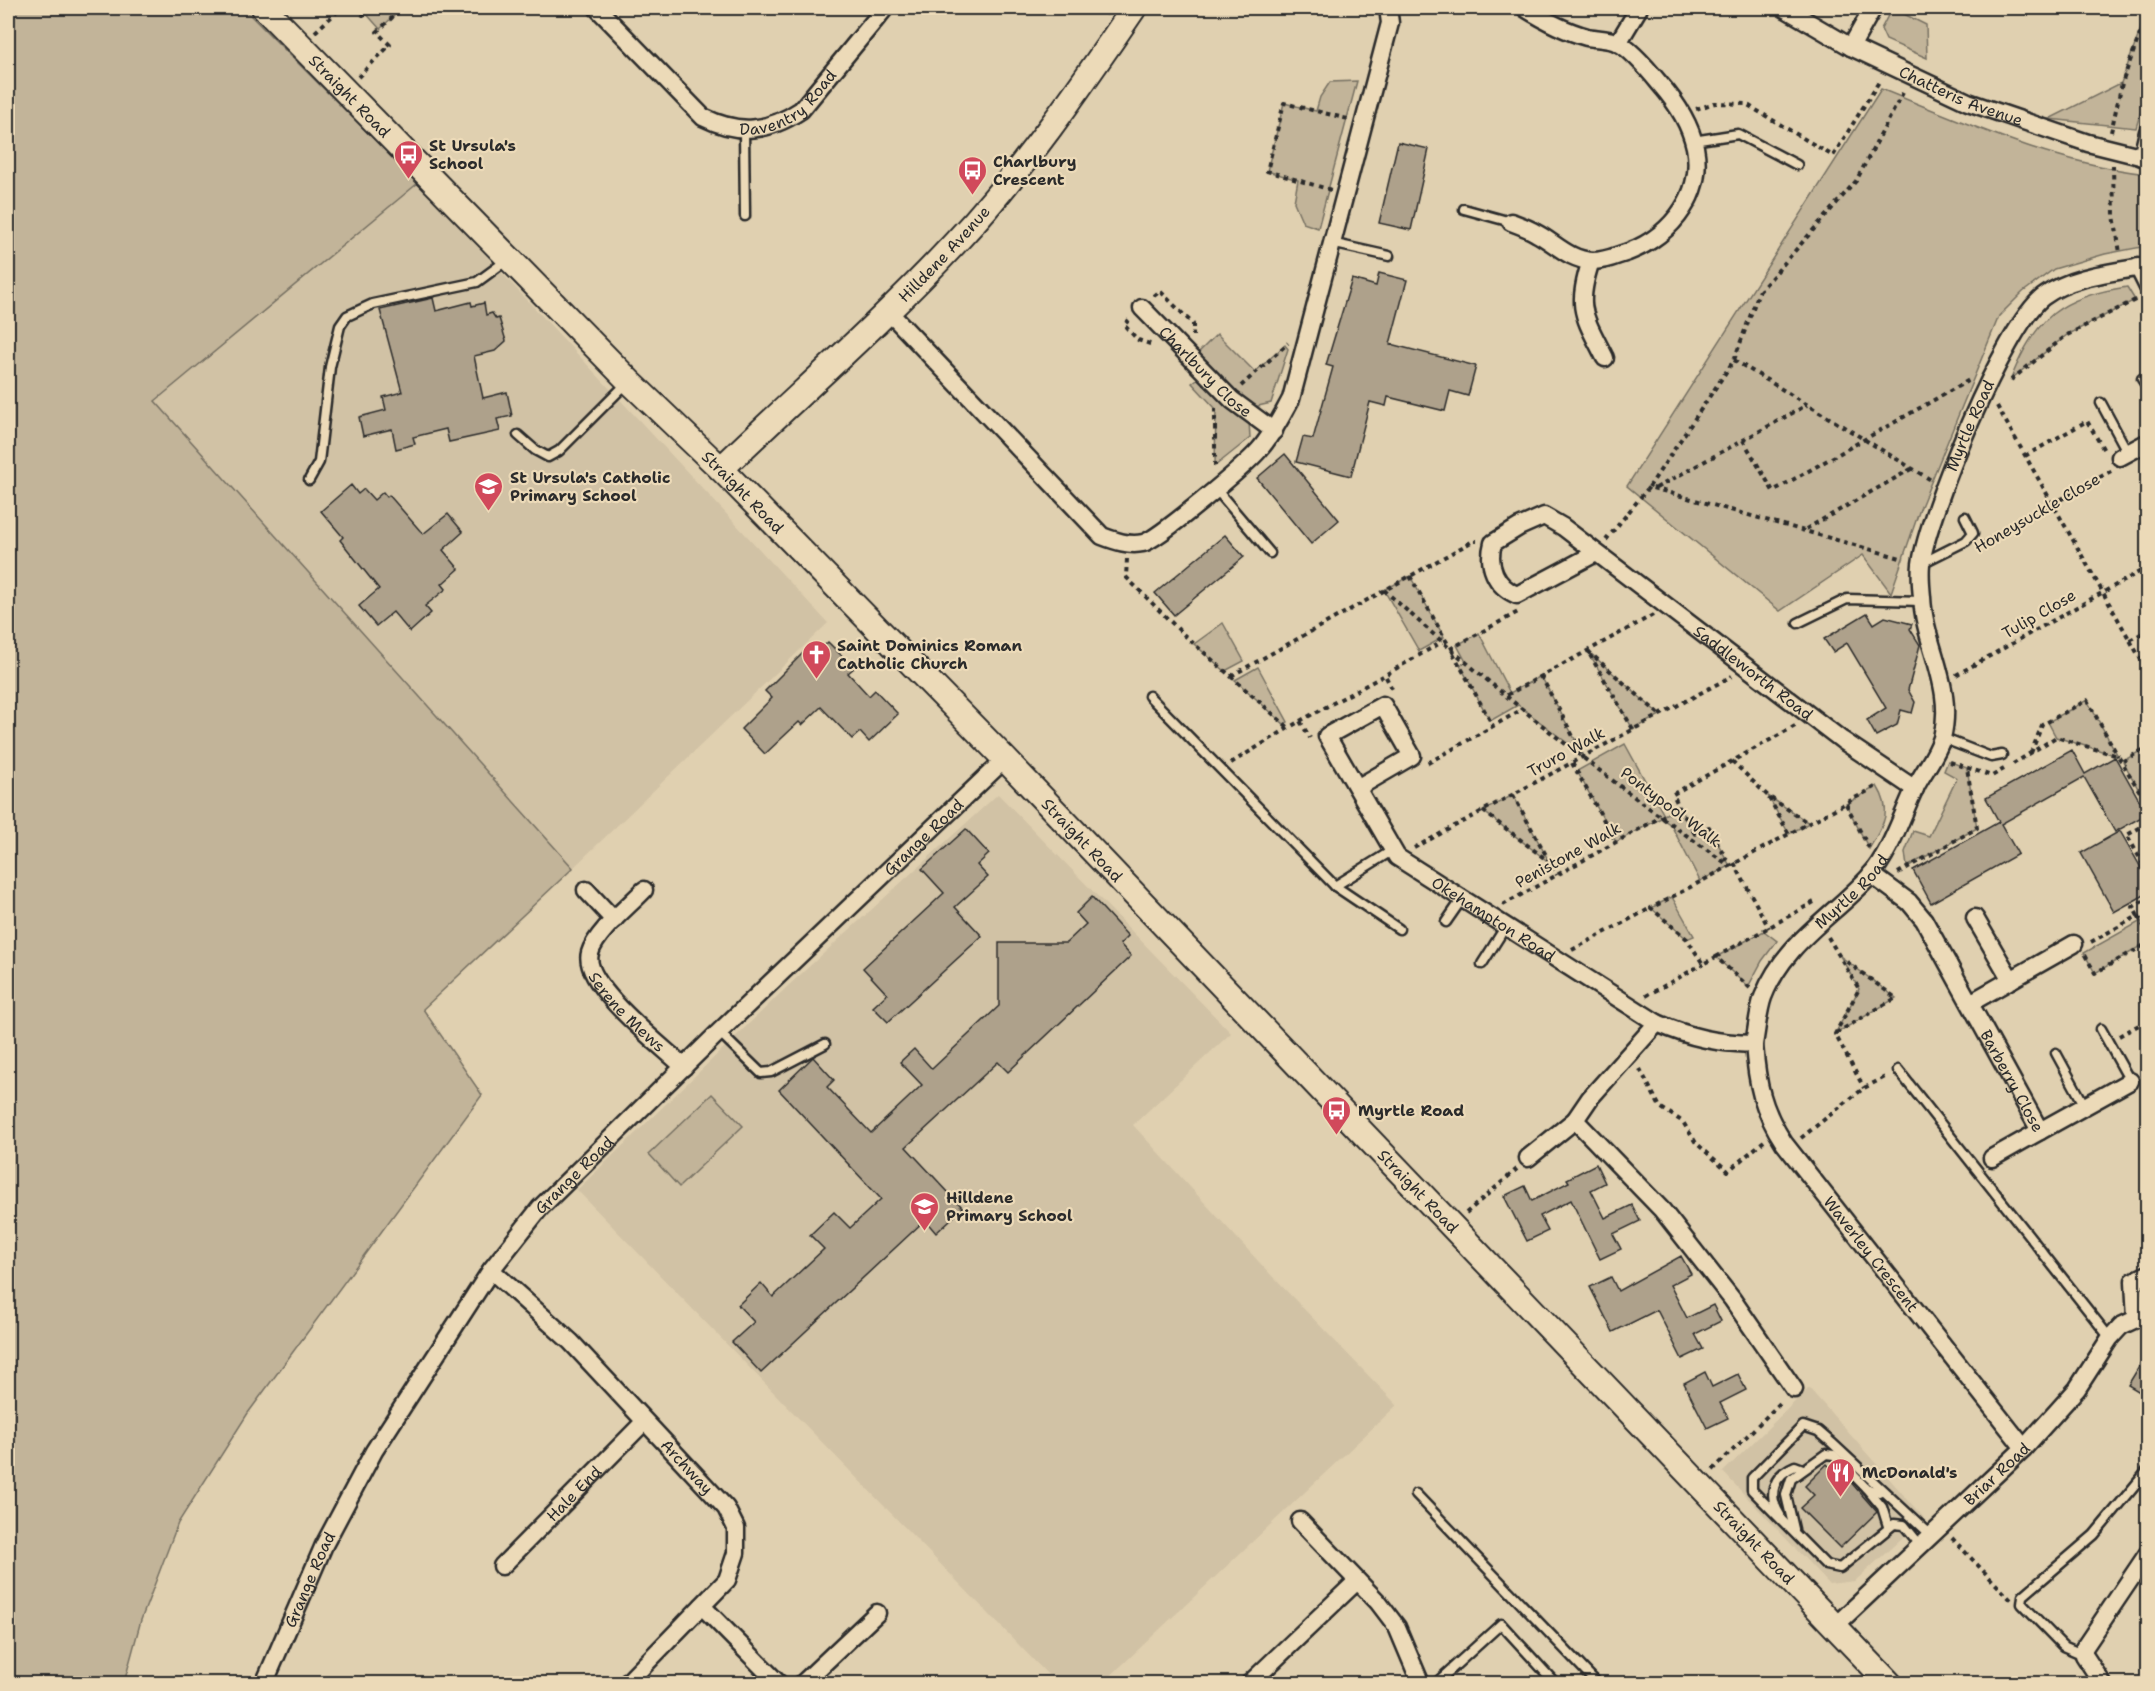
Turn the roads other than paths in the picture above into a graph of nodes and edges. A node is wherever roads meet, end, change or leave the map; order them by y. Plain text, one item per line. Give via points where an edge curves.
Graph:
1 (264, 8) edge
2 (597, 8) edge
3 (885, 8) edge
4 (1134, 8) edge
5 (1388, 8) edge
6 (1525, 8) edge
7 (1639, 8) edge
8 (1784, 8) edge
9 (1873, 8) edge
10 (1618, 43) junction
11 (1851, 47) junction
12 (744, 130) junction
13 (2148, 132) edge
14 (1693, 141) junction
15 (2145, 158) edge
16 (1797, 165) dead end
17 (1464, 209) dead end
18 (745, 216) dead end
19 (1511, 222) joint
20 (1332, 243) junction
21 (1389, 256) dead end
22 (509, 258) junction
23 (1591, 261) junction
24 (2137, 268) edge
25 (2144, 292) edge
26 (1142, 308) dead end
27 (889, 312) junction
28 (1605, 358) dead end
29 (2142, 379) dead end
30 (629, 381) junction
31 (2148, 388) edge
32 (2101, 403) dead end
33 (1274, 431) junction
34 (518, 435) dead end
35 (2148, 442) edge
36 (2121, 460) joint
37 (721, 469) junction
38 (309, 480) dead end
39 (1215, 488) junction
40 (1965, 517) dead end
41 (1270, 553) dead end
42 (1596, 553) junction
43 (1921, 563) junction
44 (1922, 601) junction
45 (1798, 623) dead end
46 (1149, 696) dead end
47 (1942, 738) junction
48 (2002, 755) dead end
49 (1005, 759) junction
50 (1357, 788) junction
51 (1915, 789) junction
52 (1395, 854) junction
53 (1877, 878) junction
54 (1335, 886) junction
55 (586, 890) dead end
56 (644, 890) dead end
57 (1462, 899) junction
58 (1975, 918) dead end
59 (614, 920) junction
60 (1446, 922) dead end
61 (1506, 926) junction
62 (1399, 929) dead end
63 (2074, 944) dead end
64 (1482, 964) dead end
65 (2011, 980) junction
66 (1972, 1002) junction
67 (1658, 1023) junction
68 (2101, 1029) dead end
69 (719, 1032) junction
70 (825, 1044) dead end
71 (1754, 1044) junction
72 (2056, 1053) dead end
73 (684, 1067) junction
74 (1898, 1070) road end
75 (2130, 1081) joint
76 (2085, 1106) junction
77 (1575, 1120) junction
78 (2040, 1131) junction
79 (1528, 1158) road end
80 (1992, 1158) dead end
81 (491, 1270) junction
82 (2148, 1274) edge
83 (2142, 1318) edge
84 (2110, 1338) junction
85 (1794, 1389) road end
86 (644, 1422) junction
87 (2024, 1448) junction
88 (1803, 1470) junction
89 (2148, 1470) edge
90 (1866, 1488) junction
91 (1416, 1494) dead end
92 (1884, 1494) junction
93 (1300, 1521) dead end
94 (1791, 1525) junction
95 (1888, 1526) junction
96 (1931, 1536) junction
97 (2148, 1553) edge
98 (1820, 1559) junction
99 (502, 1566) dead end
100 (1357, 1581) junction
101 (702, 1606) junction
102 (877, 1613) dead end
103 (1835, 1626) junction
104 (2084, 1655) junction
105 (264, 1683) edge
106 (626, 1683) edge
107 (779, 1683) edge
108 (802, 1683) edge
109 (1249, 1683) edge
110 (1421, 1683) edge
111 (1435, 1683) edge
112 (1556, 1683) edge
113 (1598, 1683) edge
114 (1890, 1683) edge
115 (2103, 1683) edge

1 - 22 street, Straight Road
2 - 12 street, Daventry Road via 703,117 723,127
3 - 12 street, Daventry Road via 801,110 786,120
4 - 27 street, Hilldene Avenue via 1024,162 957,241
5 - 20 street via 1390,23
6 - 10 street via 1576,33
7 - 10 street
8 - 11 street, Chatteris Avenue
9 - 11 street
10 - 14 street via 1662,85
11 - 15 street, Chatteris Avenue via 1968,102
12 - 18 lane
13 - 15 street
14 - 16 lane via 1738,134
14 - 23 street via 1696,171 1678,218 1651,243 1632,252
17 - 19 lane
19 - 23 street via 1537,233 1562,252
20 - 21 lane
20 - 33 street via 1291,399
22 - 30 street, Straight Road
22 - 38 lane via 477,282 373,304 347,316 337,336 330,367 319,462
23 - 28 street via 1581,300
24 - 25 street
24 - 43 street, Myrtle Road via 2086,279 2043,297 2017,327 1994,390 1945,488
26 - 33 street, Charlbury Close via 1232,400
27 - 37 street, Hilldene Avenue
27 - 39 street via 1102,536 1144,543 1165,531
29 - 31 lane
30 - 34 lane via 559,451 548,457
30 - 37 street, Straight Road
32 - 36 lane
33 - 39 street via 1258,452
35 - 36 street
37 - 49 street, Straight Road
39 - 41 lane
40 - 43 lane via 1973,533 1966,541
42 - 42 street, Saddleworth Road via 1544,516 1493,543 1489,559 1499,582 1517,595
42 - 51 street, Saddleworth Road via 1811,717
43 - 44 street, Myrtle Road
44 - 45 lane via 1847,599
44 - 47 street, Myrtle Road via 1943,683
46 - 54 lane
47 - 48 lane via 1991,757
47 - 51 street, Myrtle Road
49 - 69 street, Grange Road
49 - 103 street, Straight Road
50 - 50 street, Okehampton Road via 1327,736 1383,705 1412,756
50 - 52 street, Okehampton Road
51 - 53 street, Myrtle Road
52 - 54 lane
52 - 57 street, Okehampton Road
53 - 66 street, Barberry Close via 1909,902 1924,920
53 - 71 street, Myrtle Road via 1794,945 1762,999
54 - 62 lane
55 - 59 street
56 - 59 street, Serene Mews
57 - 60 lane
57 - 61 street, Okehampton Road
58 - 65 street
59 - 73 street, Serene Mews via 590,954 592,973 605,993
61 - 64 lane
61 - 67 street, Okehampton Road
63 - 65 street
65 - 66 street
66 - 78 street, Barberry Close
67 - 71 street via 1718,1043
67 - 77 street
68 - 75 lane
69 - 70 lane via 761,1073 771,1072
69 - 73 street, Grange Road
71 - 87 street, Waverley Crescent via 1757,1085 1768,1118 1788,1149
72 - 76 lane
73 - 81 street, Grange Road via 540,1208
74 - 84 lane
75 - 76 street, Barberry Close
76 - 78 street, Barberry Close
77 - 79 street
77 - 85 street via 1662,1210 1732,1299
78 - 80 street
81 - 86 street, Archway via 571,1342
81 - 105 street, Grange Road via 374,1451 324,1545
82 - 83 street via 2134,1281
83 - 84 street, Briar Road via 2121,1326
84 - 87 street, Briar Road via 2077,1389
86 - 99 street, Hale End
86 - 101 street, Archway via 726,1508 736,1528 736,1553 729,1574
87 - 96 street, Briar Road
88 - 90 lane via 1826,1454 1834,1455
88 - 94 lane via 1791,1479 1786,1495
88 - 94 lane via 1795,1466 1778,1476 1771,1494 1778,1513
89 - 104 lane via 2094,1535 2023,1596 2022,1604 2062,1646
90 - 92 lane
90 - 95 lane via 1882,1507
91 - 113 lane
92 - 96 lane
92 - 98 lane via 1825,1437 1803,1426 1752,1478 1752,1490
93 - 100 street
94 - 98 lane
95 - 96 lane via 1904,1525
95 - 98 lane via 1840,1568 1826,1565
96 - 103 street, Briar Road
97 - 104 street via 2084,1648
100 - 109 street
100 - 110 street via 1397,1627
101 - 106 street, Archway
101 - 107 street
102 - 108 street
103 - 114 street, Straight Road
104 - 115 street
111 - 112 lane via 1501,1624

